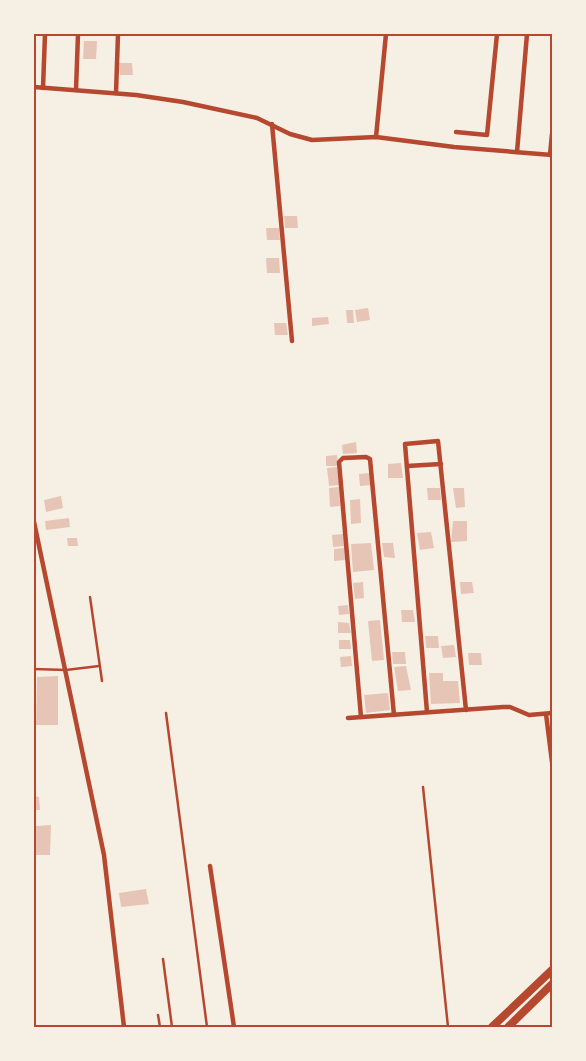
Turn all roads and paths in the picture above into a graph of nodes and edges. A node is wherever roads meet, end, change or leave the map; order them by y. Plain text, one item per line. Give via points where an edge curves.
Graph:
1 (45, 34) edge
2 (78, 34) edge
3 (118, 34) edge
4 (386, 34) edge
5 (497, 34) edge
6 (526, 34) edge
7 (34, 87) edge
8 (43, 88) junction
9 (76, 90) junction
10 (116, 93) junction
11 (272, 124) junction
12 (456, 132) dead end
13 (552, 134) edge
14 (376, 137) junction
15 (517, 152) junction
16 (551, 155) edge
17 (292, 341) dead end
18 (440, 464) junction
19 (407, 466) junction
20 (34, 522) edge
21 (90, 597) dead end
22 (100, 666) junction
23 (34, 669) edge
24 (66, 670) junction
25 (102, 681) dead end
26 (466, 710) junction
27 (428, 712) junction
28 (166, 713) dead end
29 (546, 714) junction
30 (552, 714) edge
31 (394, 715) junction
32 (361, 717) junction
33 (348, 718) dead end
34 (552, 762) edge
35 (423, 787) dead end
36 (210, 866) dead end
37 (163, 959) dead end
38 (552, 970) edge
39 (552, 984) edge
40 (158, 1015) dead end
41 (124, 1027) edge
42 (160, 1027) edge
43 (172, 1027) edge
44 (207, 1027) edge
45 (234, 1027) edge
46 (448, 1027) edge
47 (492, 1027) edge
48 (508, 1027) edge

1 - 8 street
2 - 9 street
3 - 10 street
4 - 14 street
5 - 12 street via 487,136
6 - 15 street
7 - 8 street
8 - 9 street
9 - 10 street
10 - 11 street via 183,102
11 - 14 street via 290,134 312,140
11 - 17 street
13 - 16 street
14 - 15 street
15 - 16 street
18 - 19 street
18 - 19 street via 438,442 405,444
18 - 26 street
19 - 27 street
20 - 24 street
21 - 22 lane
22 - 24 lane
22 - 25 lane
23 - 24 lane
24 - 41 street via 104,856
26 - 27 street
26 - 29 street via 510,707 529,715
27 - 31 street
28 - 44 lane
29 - 30 street
29 - 34 street
31 - 32 street
31 - 32 street via 370,459 343,458 339,462
32 - 33 street
35 - 46 lane
36 - 45 street
37 - 43 lane
38 - 47 highway
39 - 48 highway
40 - 42 lane

